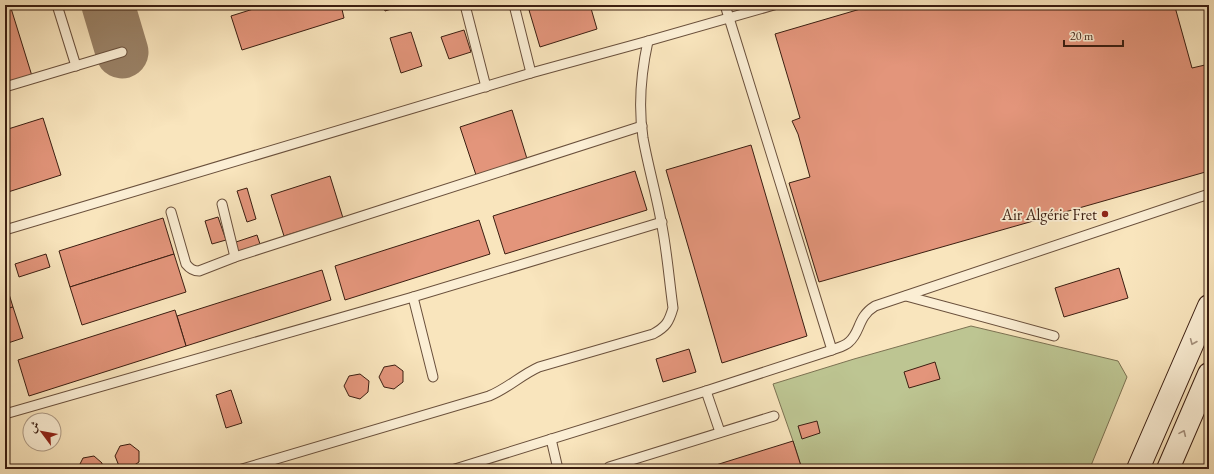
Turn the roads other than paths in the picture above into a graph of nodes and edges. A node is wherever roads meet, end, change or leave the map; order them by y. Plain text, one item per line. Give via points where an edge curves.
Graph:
1 (57, 5) edge
2 (465, 5) edge
3 (514, 5) edge
4 (725, 5) edge
5 (774, 5) edge
6 (729, 18) junction
7 (648, 42) junction
8 (122, 52) dead end
9 (76, 66) junction
10 (531, 73) junction
11 (5, 87) edge
12 (486, 87) junction
13 (642, 126) junction
14 (1209, 194) edge
15 (222, 204) dead end
16 (171, 212) dead end
17 (662, 222) junction
18 (5, 230) edge
19 (235, 257) junction
20 (906, 296) junction
21 (413, 297) junction
22 (1209, 306) edge
23 (1054, 336) dead end
24 (832, 350) junction
25 (1209, 374) edge
26 (433, 377) dead end
27 (706, 391) junction
28 (5, 414) edge
29 (774, 416) dead end
30 (720, 432) junction
31 (551, 439) junction
32 (609, 467) dead end
33 (242, 469) edge
34 (455, 469) edge
35 (558, 469) edge
36 (1138, 469) edge
37 (1168, 469) edge

1 - 9 lane
2 - 12 lane
3 - 10 lane
4 - 6 lane
5 - 6 lane
6 - 7 lane
6 - 24 lane
7 - 10 lane
7 - 13 lane via 640,89
8 - 9 lane
9 - 11 lane
10 - 12 lane
12 - 18 lane
13 - 17 lane
13 - 19 lane
14 - 20 lane
15 - 19 lane
16 - 19 lane via 186,264 194,271
17 - 21 lane
17 - 33 lane via 673,308 670,320 653,334 539,367 489,396
20 - 23 lane
20 - 24 lane via 869,310 849,343
21 - 26 lane
21 - 28 lane
22 -> 36 street
24 - 27 lane
37 -> 25 street
27 - 30 lane
27 - 31 lane
29 - 30 lane
30 - 32 lane
31 - 34 lane
31 - 35 lane

